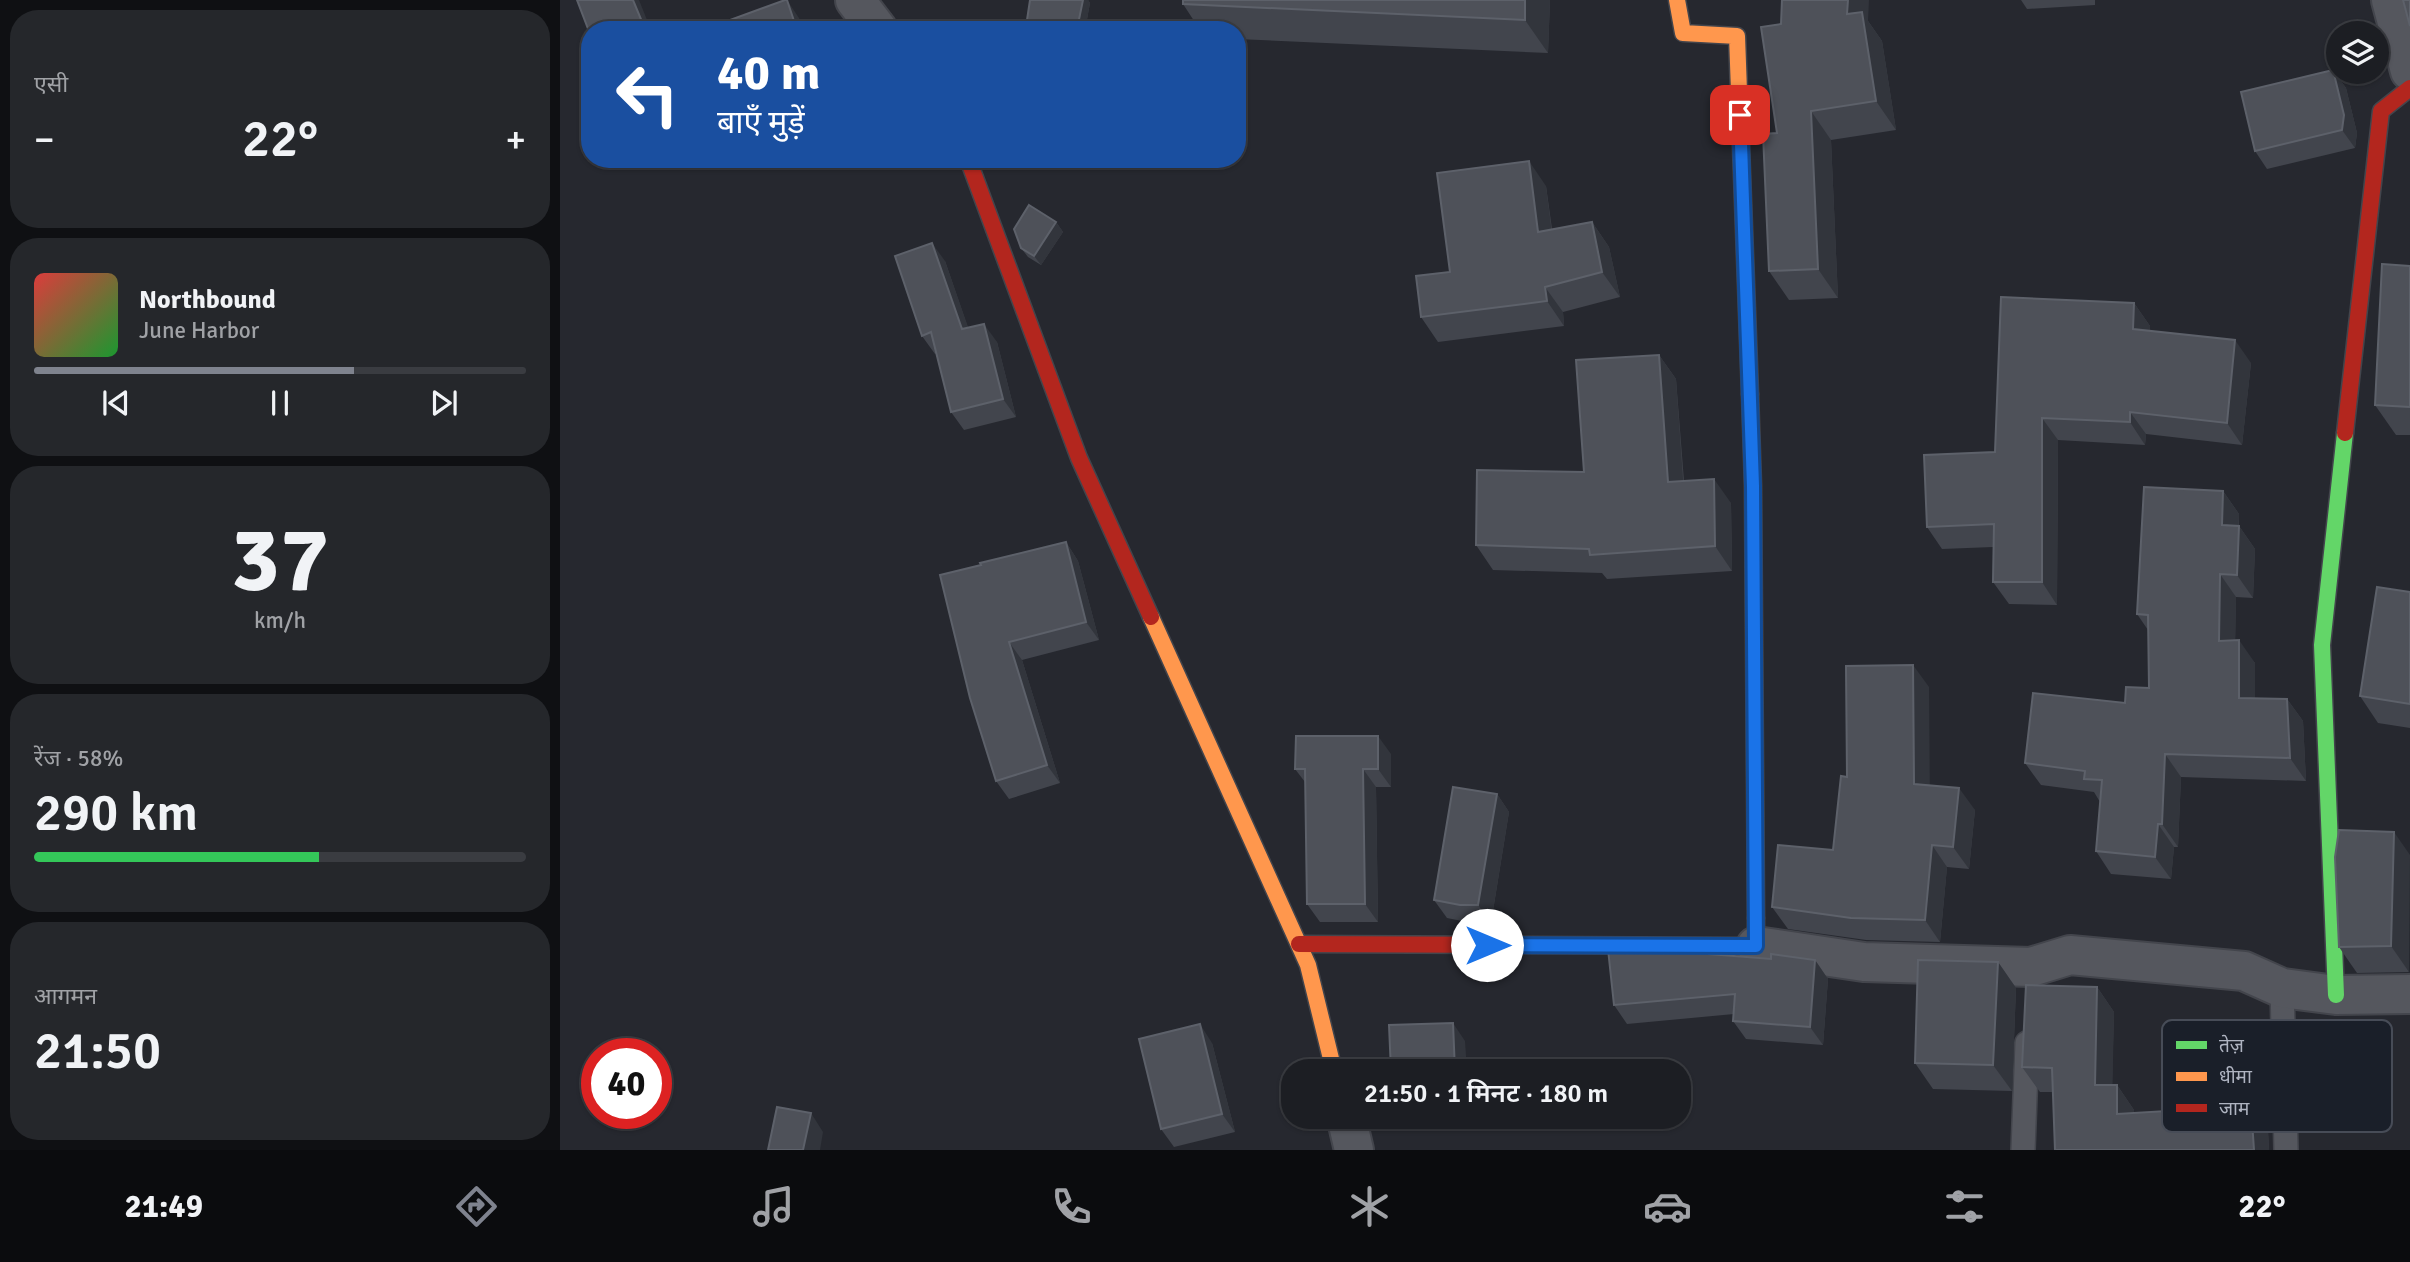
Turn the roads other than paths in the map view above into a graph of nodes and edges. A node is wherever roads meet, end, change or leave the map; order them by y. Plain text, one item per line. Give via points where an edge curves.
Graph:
1 (855, 0) edge
2 (1677, 0) edge
3 (2391, 0) edge
4 (871, 21) edge
5 (2410, 71) edge
6 (2410, 88) edge
7 (971, 168) edge
8 (1299, 944) junction
9 (1756, 946) junction
10 (2282, 988) junction
11 (2410, 994) edge
12 (2336, 995) junction
13 (2283, 1020) edge
14 (2028, 1021) edge
15 (1331, 1059) edge
16 (1349, 1129) edge
17 (2286, 1132) edge
18 (1354, 1150) edge
19 (2023, 1150) edge
20 (2286, 1150) edge

1 - 4 street
2 - 9 street via 1683,33 1737,36 1753,486
3 - 5 street
6 - 12 street via 2381,111 2322,645
7 - 8 street via 1079,458
8 - 9 street
8 - 15 street
9 - 10 street via 2030,980 2070,955 2244,971
10 - 12 street
10 - 13 lane
11 - 12 street
14 - 19 lane
16 - 18 street
17 - 20 lane

